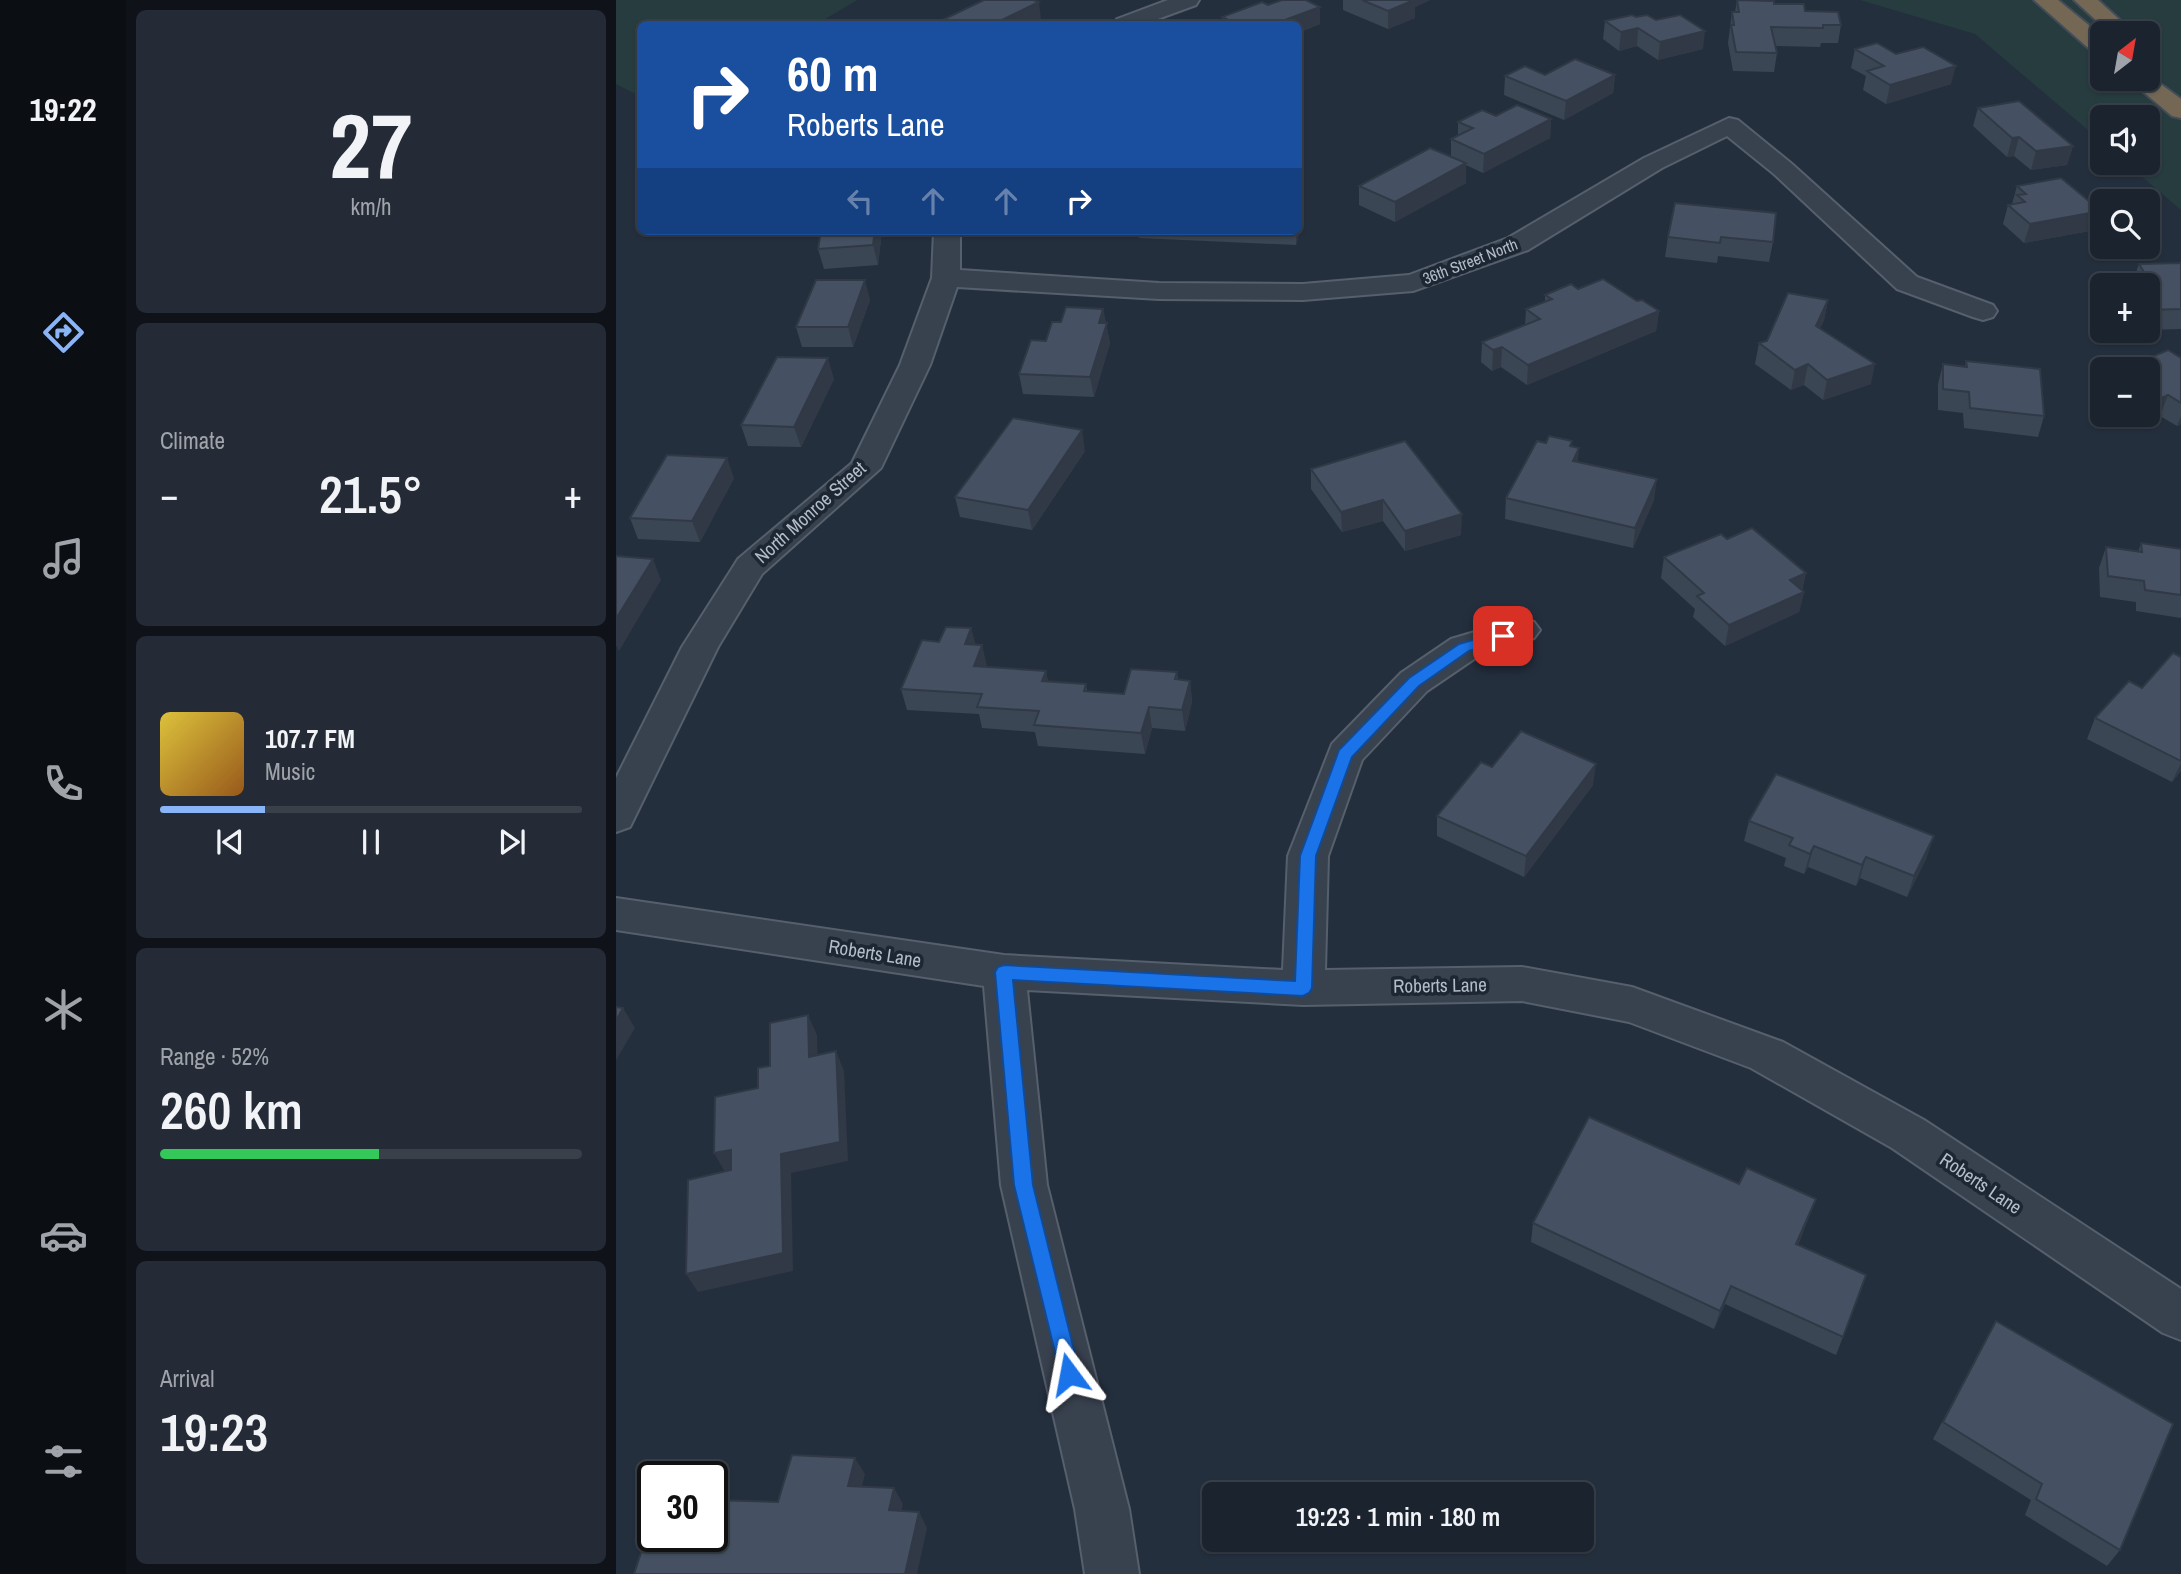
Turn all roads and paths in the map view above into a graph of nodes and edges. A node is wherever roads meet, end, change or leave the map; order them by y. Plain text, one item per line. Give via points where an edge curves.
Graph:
1 (1188, 0) edge
2 (2045, 0) edge
3 (2085, 0) edge
4 (1133, 21) edge
5 (2109, 21) edge
6 (2090, 38) edge
7 (2155, 91) edge
8 (2181, 111) edge
9 (947, 235) edge
10 (946, 278) junction
11 (1983, 312) dead end
12 (1522, 630) dead end
13 (616, 817) edge
14 (616, 914) edge
15 (1004, 972) junction
16 (1303, 988) junction
17 (2181, 1317) edge
18 (1112, 1574) edge

1 - 4 street
2 - 6 highway
3 - 5 highway
7 - 8 highway
9 - 10 street, North Monroe Street
10 - 11 street, 36th Street North via 1172,291 1303,292 1413,282 1518,244 1653,163 1729,125 1907,283
10 - 13 street, North Monroe Street via 915,365 865,468 750,567 700,647
12 - 16 street via 1464,648 1414,682 1345,754 1308,856
14 - 15 street, Roberts Lane
15 - 16 street, Roberts Lane
15 - 18 street via 1024,1185 1101,1509
16 - 17 street, Roberts Lane via 1522,984 1632,1005 1767,1055 1908,1134

